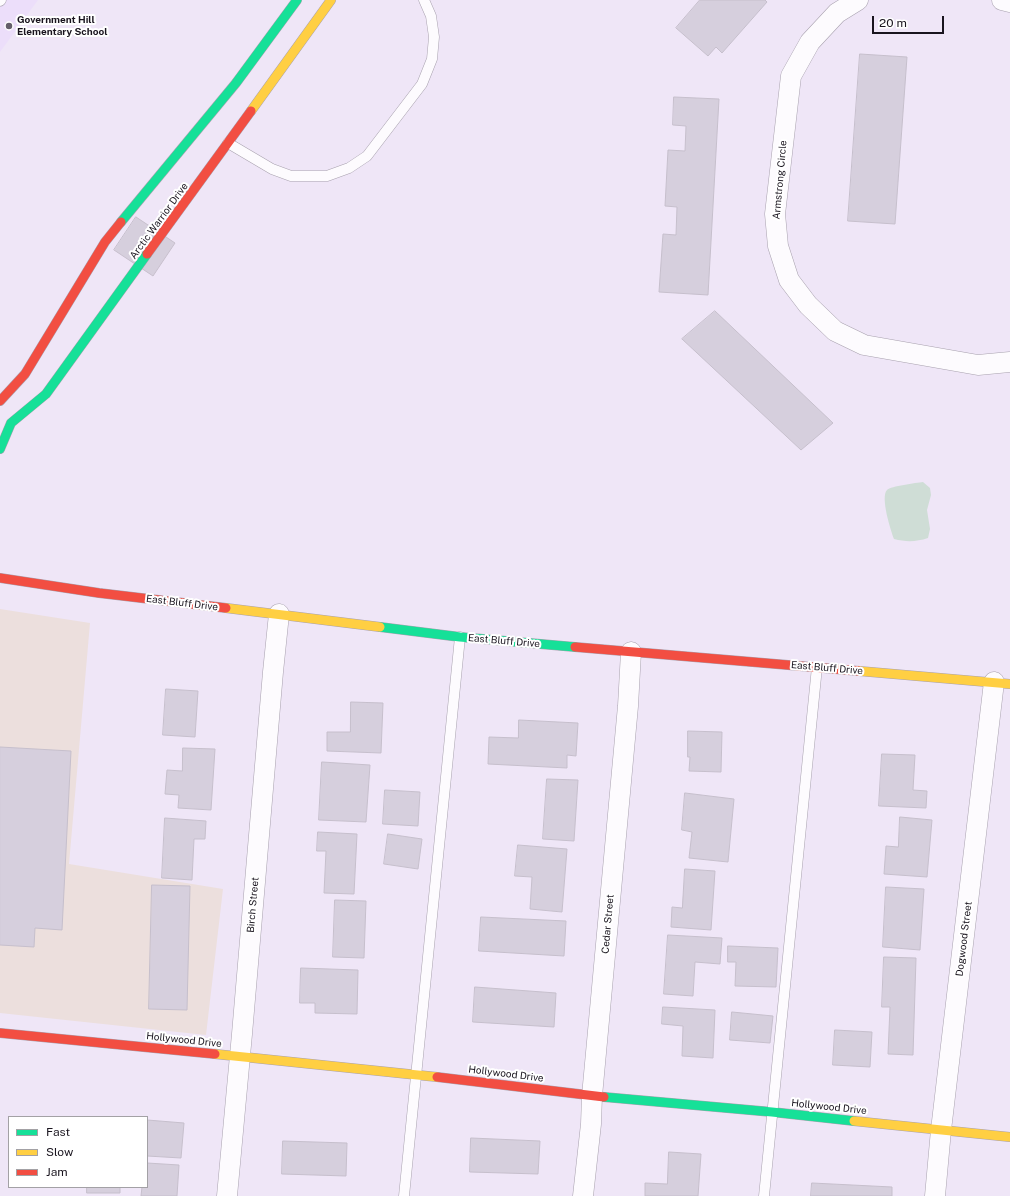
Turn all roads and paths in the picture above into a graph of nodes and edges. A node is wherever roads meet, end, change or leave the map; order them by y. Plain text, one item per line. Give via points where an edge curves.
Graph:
1 (297, 0) edge
2 (331, 0) edge
3 (424, 0) edge
4 (858, 0) edge
5 (1002, 0) edge
6 (1010, 2) edge
7 (228, 143) junction
8 (1010, 362) edge
9 (0, 401) edge
10 (0, 449) edge
11 (0, 578) edge
12 (279, 614) junction
13 (460, 636) junction
14 (631, 652) junction
15 (817, 667) junction
16 (1002, 683) edge
17 (0, 1033) edge
18 (240, 1057) junction
19 (416, 1074) junction
20 (592, 1096) junction
21 (772, 1112) junction
22 (942, 1130) junction
23 (1010, 1137) edge
24 (227, 1196) edge
25 (404, 1196) edge
26 (583, 1196) edge
27 (764, 1196) edge
28 (935, 1196) edge

1 - 9 street via 236,83 105,242 25,374
2 - 7 street, Arctic Warrior Drive
3 - 7 lane via 431,16 434,37 432,59 422,84 367,156 349,168 328,176 291,176 272,169
4 - 8 street, Armstrong Circle via 836,14 810,42 791,76 775,214 778,246 789,280 808,305 835,331 864,345 978,365
5 - 6 street
7 - 10 street, Arctic Warrior Drive via 46,394 11,423
11 - 12 street, East Bluff Drive via 99,593
12 - 13 street, East Bluff Drive
12 - 18 street, Birch Street
13 - 14 street, East Bluff Drive
13 - 19 lane
14 - 15 street, East Bluff Drive
14 - 20 street, Cedar Street
15 - 16 street, East Bluff Drive
15 - 21 lane
16 - 22 street, Dogwood Street
17 - 18 street, Hollywood Drive
18 - 19 street, Hollywood Drive
18 - 24 street, Birch Street
19 - 20 street, Hollywood Drive
19 - 25 lane
20 - 21 street, Hollywood Drive
20 - 26 street, Cedar Street
21 - 22 street, Hollywood Drive
21 - 27 lane
22 - 23 street, Hollywood Drive
22 - 28 street, Dogwood Street

